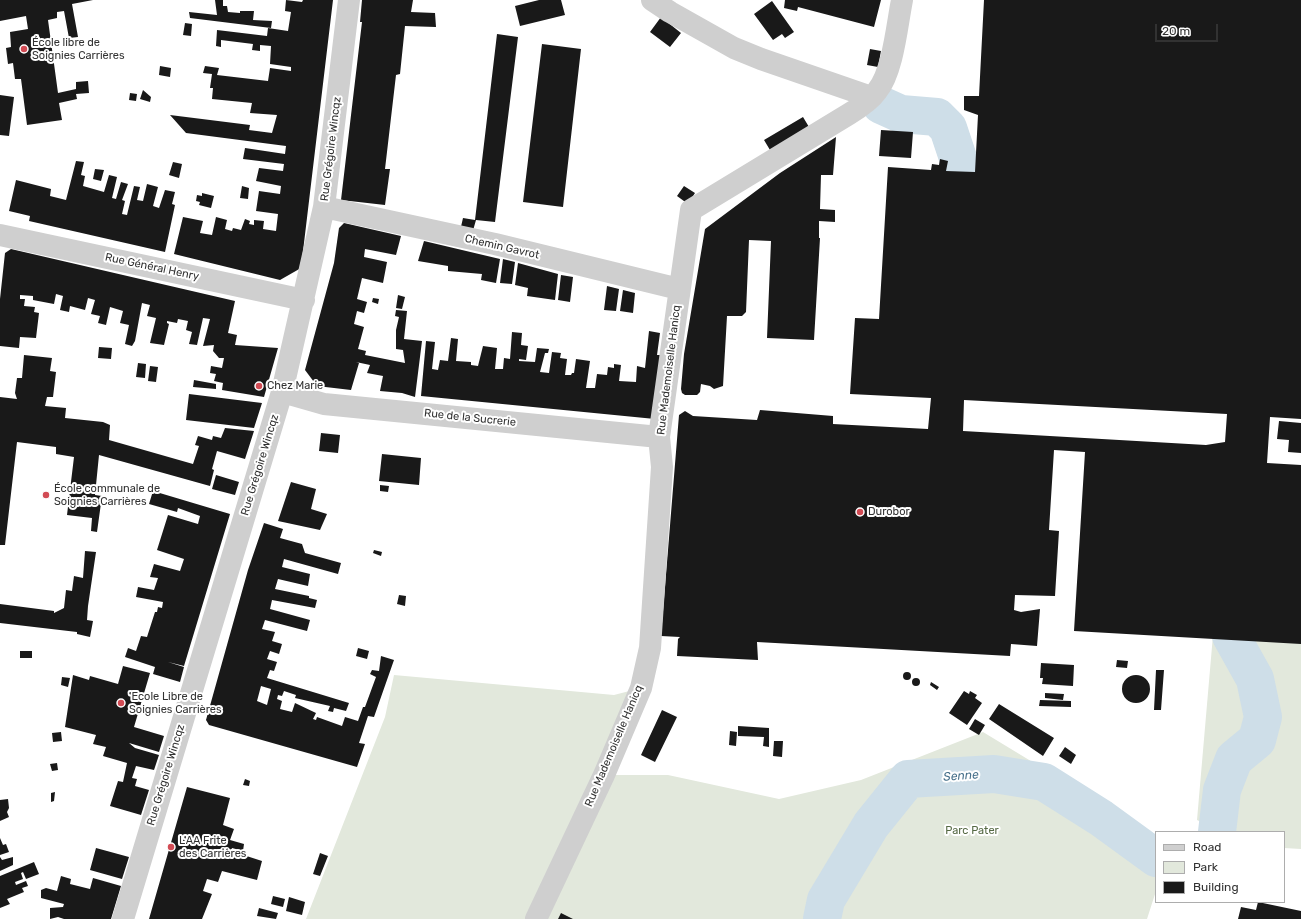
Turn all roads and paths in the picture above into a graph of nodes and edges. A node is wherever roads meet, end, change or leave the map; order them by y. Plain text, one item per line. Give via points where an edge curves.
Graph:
1 (349, 0) edge
2 (652, 0) edge
3 (902, 0) edge
4 (871, 97) junction
5 (324, 207) junction
6 (0, 235) edge
7 (680, 289) junction
8 (304, 300) junction
9 (282, 392) junction
10 (659, 437) junction
11 (123, 919) edge
12 (536, 919) edge

1 - 5 street, Rue Grégoire Wincqz
2 - 4 street via 688,23 741,51
3 - 4 street, Rue Mademoiselle Hanicq via 888,73 878,91
4 - 7 street, Rue Mademoiselle Hanicq via 849,114 691,210
5 - 7 street, Chemin Gavrot via 495,244
5 - 8 street, Rue Grégoire Wincqz
6 - 8 street, Rue Général Henry
7 - 10 street, Rue Mademoiselle Hanicq
8 - 9 street, Rue Grégoire Wincqz
9 - 10 street, Rue de la Sucrerie via 324,404
9 - 11 street, Rue Grégoire Wincqz
10 - 12 street, Rue Mademoiselle Hanicq via 662,467 650,648 641,688 604,775

